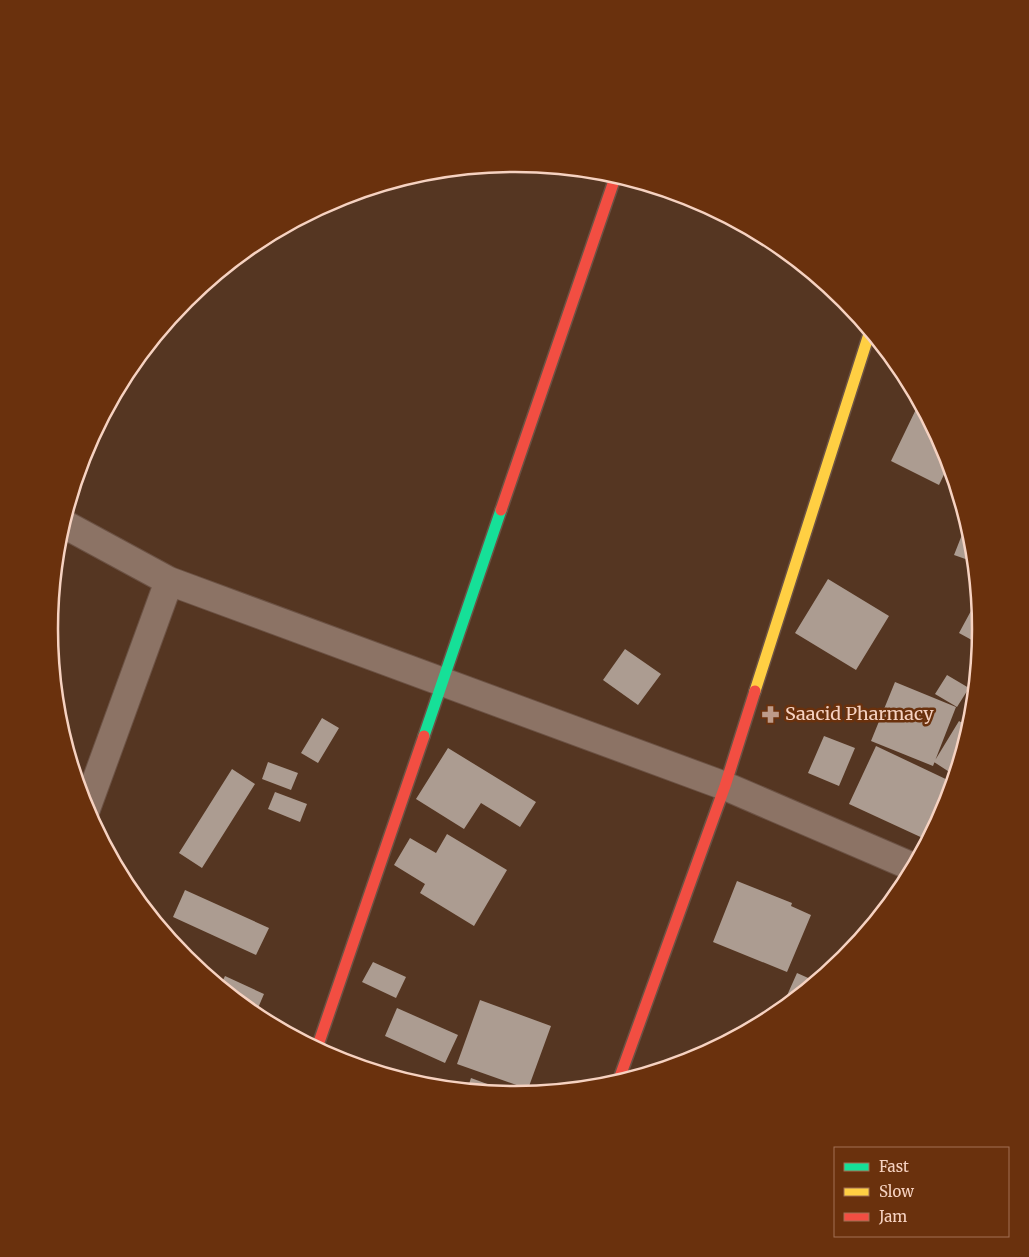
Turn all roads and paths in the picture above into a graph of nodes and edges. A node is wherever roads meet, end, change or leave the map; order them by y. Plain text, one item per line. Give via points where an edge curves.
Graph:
1 (613, 182) edge
2 (868, 339) edge
3 (69, 527) edge
4 (169, 581) junction
5 (441, 682) junction
6 (725, 786) junction
7 (90, 798) edge
8 (906, 863) edge
9 (319, 1041) edge
10 (621, 1073) edge

1 - 5 street
2 - 6 street
3 - 4 street
4 - 5 street
4 - 7 street
5 - 6 street
5 - 9 street
6 - 8 street
6 - 10 street

